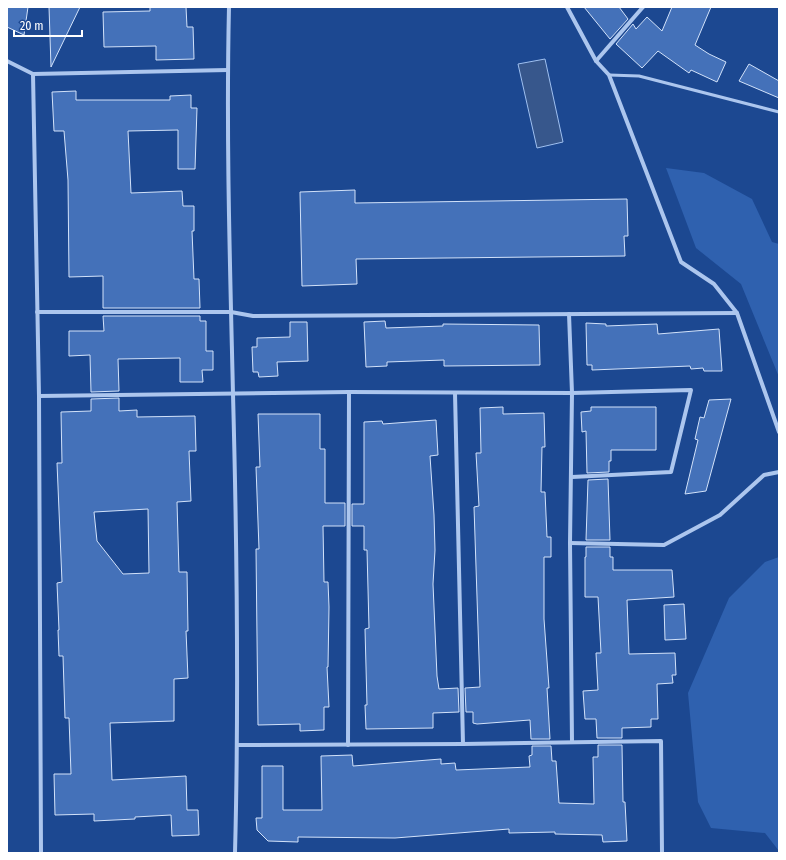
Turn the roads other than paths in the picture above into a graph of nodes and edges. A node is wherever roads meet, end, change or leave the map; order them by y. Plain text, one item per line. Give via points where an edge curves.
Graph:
1 (229, 7) edge
2 (567, 7) edge
3 (644, 7) edge
4 (7, 61) edge
5 (596, 61) junction
6 (228, 70) junction
7 (33, 74) junction
8 (609, 75) junction
9 (779, 112) edge
10 (37, 312) junction
11 (231, 312) junction
12 (737, 313) junction
13 (569, 314) junction
14 (349, 392) junction
15 (455, 393) junction
16 (572, 393) junction
17 (233, 394) junction
18 (39, 396) junction
19 (779, 432) edge
20 (779, 472) edge
21 (572, 477) junction
22 (570, 543) junction
23 (572, 742) junction
24 (463, 744) junction
25 (238, 745) junction
26 (348, 745) junction
27 (41, 853) edge
28 (235, 853) edge
29 (662, 853) edge

1 - 6 street
2 - 5 street
3 - 5 street
4 - 7 street
5 - 8 street
6 - 7 street
6 - 11 street
7 - 10 street
8 - 9 lane via 639,76
8 - 12 street via 681,262 714,284
10 - 11 street
10 - 18 street
11 - 13 street via 253,316
11 - 17 street
12 - 13 street
12 - 19 street
13 - 16 street
14 - 15 street
14 - 17 street
14 - 26 street
15 - 16 street
15 - 24 street
16 - 21 street
16 - 21 street via 691,390 671,472
17 - 18 street
17 - 25 street
18 - 27 street
20 - 22 street via 764,475 720,515 664,545
21 - 22 street
22 - 23 street
23 - 24 street
23 - 29 street via 661,741
24 - 26 street
25 - 26 street
25 - 28 street

